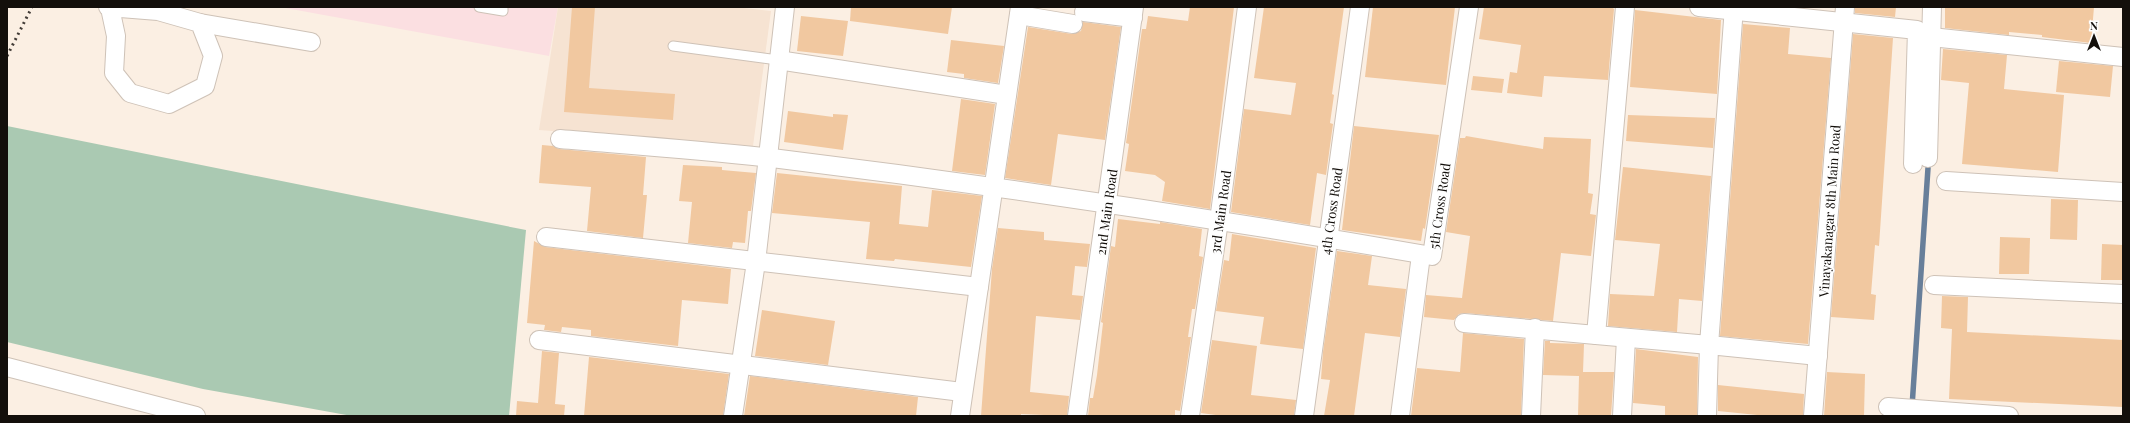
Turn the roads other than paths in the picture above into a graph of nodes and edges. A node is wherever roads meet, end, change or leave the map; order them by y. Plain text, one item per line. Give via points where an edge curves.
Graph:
1 (109, 7) edge
2 (480, 7) edge
3 (503, 7) edge
4 (785, 7) edge
5 (1247, 7) edge
6 (1360, 7) edge
7 (1469, 7) edge
8 (1625, 7) edge
9 (1699, 7) edge
10 (1932, 7) edge
11 (1734, 9) edge
12 (1019, 11) edge
13 (1134, 12) edge
14 (1844, 15) edge
15 (200, 23) junction
16 (1931, 37) junction
17 (311, 42) dead end
18 (673, 46) dead end
19 (2123, 57) edge
20 (778, 60) junction
21 (1007, 95) junction
22 (560, 139) dead end
23 (769, 158) junction
24 (1946, 181) dead end
25 (993, 188) junction
26 (2123, 192) edge
27 (1107, 205) junction
28 (1219, 221) junction
29 (546, 237) dead end
30 (1327, 238) junction
31 (1421, 255) junction
32 (756, 262) junction
33 (1934, 285) dead end
34 (979, 287) junction
35 (2123, 294) edge
36 (1464, 323) dead end
37 (1535, 328) junction
38 (1596, 335) junction
39 (1626, 338) junction
40 (539, 340) dead end
41 (1709, 345) junction
42 (1818, 356) junction
43 (740, 364) junction
44 (7, 367) edge
45 (962, 392) junction
46 (1888, 407) dead end
47 (1965, 415) edge
48 (196, 416) edge
49 (733, 416) edge
50 (960, 416) edge
51 (1077, 416) edge
52 (1190, 416) edge
53 (1304, 416) edge
54 (1400, 416) edge
55 (1531, 416) edge
56 (1622, 416) edge
57 (1707, 416) edge
58 (1813, 416) edge
59 (2010, 416) edge

1 - 15 street via 158,11
1 - 15 street via 116,36 114,73 130,93 169,104 205,86 213,56
2 - 3 lane via 503,11
4 - 20 street
5 - 28 street, 3rd Main Road
6 - 30 street, 4th Cross Road
7 - 31 street, 5th Cross Road via 1432,256
8 - 38 street
9 - 11 street
10 - 16 street
11 - 14 street
11 - 41 street
12 - 13 street via 1079,18
12 - 21 street
13 - 27 street, 2nd Main Road
14 - 16 street via 1917,30 1920,161
14 - 42 street, Vinayakanagar 8th Main Road
15 - 17 street
16 - 19 street
18 - 20 lane
20 - 21 street
20 - 23 street
21 - 25 street
22 - 23 street
23 - 25 street
23 - 32 street
24 - 26 street
25 - 27 street
25 - 34 street
27 - 28 street
27 - 51 street, 2nd Main Road
28 - 30 street
28 - 52 street, 3rd Main Road
29 - 32 street
30 - 31 street
30 - 53 street, 4th Cross Road
31 - 54 street, 5th Cross Road
32 - 34 street
32 - 43 street
33 - 35 street
34 - 45 street
36 - 37 street
37 - 38 street
37 - 55 street
38 - 39 street
39 - 41 street
39 - 56 street
40 - 43 street
41 - 42 street
41 - 57 street
42 - 58 street, Vinayakanagar 8th Main Road
43 - 45 street
43 - 49 street
44 - 48 street
45 - 50 street
46 - 47 street
47 - 59 street

